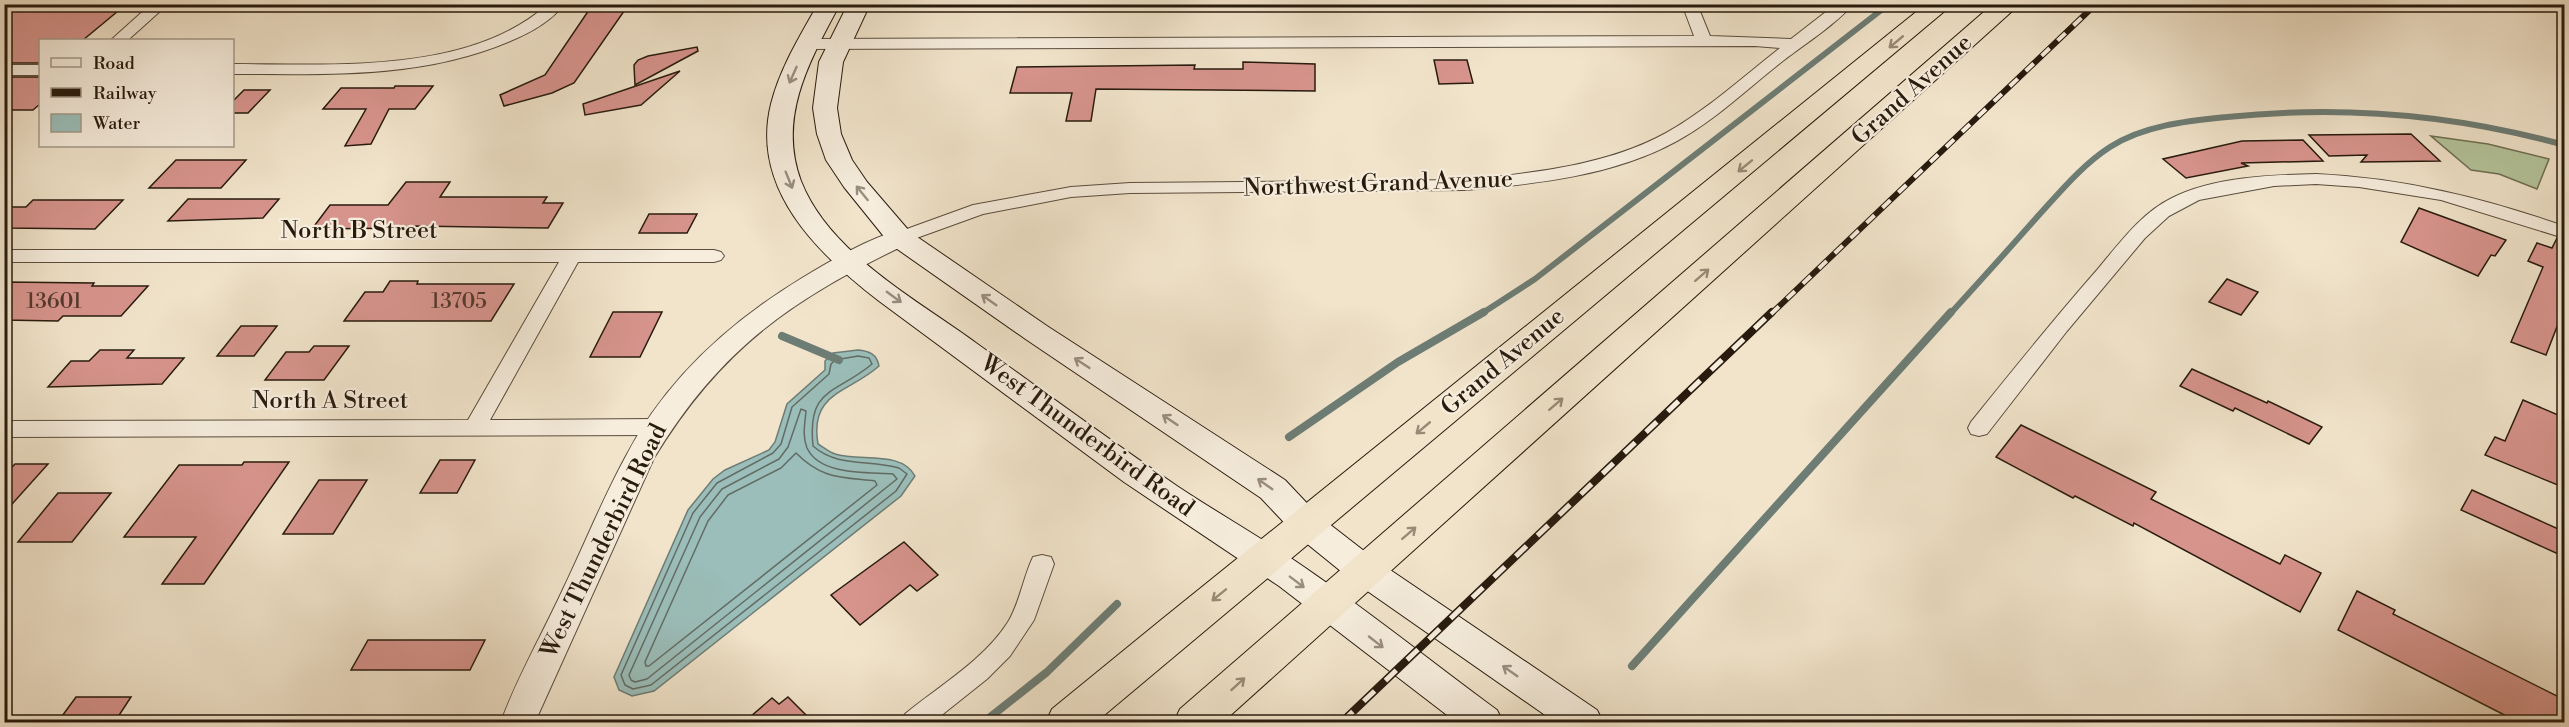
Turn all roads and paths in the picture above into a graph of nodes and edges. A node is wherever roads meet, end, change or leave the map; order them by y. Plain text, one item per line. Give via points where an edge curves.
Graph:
1 (161, 4) edge
2 (557, 4) edge
3 (829, 4) edge
4 (859, 4) edge
5 (1689, 4) edge
6 (1846, 4) edge
7 (1941, 4) edge
8 (2008, 4) edge
9 (121, 39) edge
10 (1704, 41) junction
11 (808, 44) junction
12 (839, 44) junction
13 (1795, 44) junction
14 (477, 51) junction
15 (496, 62) dead end
16 (234, 69) edge
17 (4, 70) edge
18 (39, 70) edge
19 (2565, 232) edge
20 (900, 238) junction
21 (4, 256) edge
22 (572, 256) junction
23 (714, 256) dead end
24 (848, 262) junction
25 (656, 427) junction
26 (475, 428) junction
27 (1979, 428) dead end
28 (4, 429) edge
29 (1307, 525) junction
30 (1264, 558) junction
31 (1041, 564) dead end
32 (1365, 571) junction
33 (1329, 606) junction
34 (518, 723) edge
35 (914, 723) edge
36 (1067, 723) edge
37 (1195, 723) edge
38 (1484, 723) edge
39 (1584, 723) edge

1 - 9 street
2 - 14 street via 531,25
3 - 11 main road, West Thunderbird Road
4 - 12 main road
5 - 10 street
6 - 13 street, Northwest Grand Avenue
7 -> 29 highway, Grand Avenue
32 -> 8 highway, Grand Avenue
10 - 12 street
10 - 13 street
11 - 12 street
11 -> 24 main road, West Thunderbird Road via 786,90 778,134 780,148 799,204 810,222
20 -> 12 main road via 857,187 839,160 829,134 827,82
13 - 20 street, Northwest Grand Avenue via 1671,137 1582,169 1466,185 1071,192 980,209
14 - 15 street
14 - 16 street via 379,68
17 - 18 street
19 - 27 street via 2461,199 2356,180 2253,182 2191,196 2149,223
20 - 24 street, West Thunderbird Road
29 -> 20 main road via 1273,489
21 - 22 street, North B Street
22 - 23 street, North B Street
22 - 26 street
24 - 25 street, West Thunderbird Road via 775,304 724,346
24 -> 30 main road, West Thunderbird Road via 1071,428
25 - 26 street, North A Street
25 - 34 street, West Thunderbird Road
26 - 28 street, North A Street
29 - 30 highway, Grand Avenue
29 - 32 main road
30 -> 33 main road, West Thunderbird Road
30 -> 36 highway, Grand Avenue
31 - 35 street via 1026,612 1012,636
32 - 33 highway, Grand Avenue
39 -> 32 main road
37 -> 33 highway, Grand Avenue
33 -> 38 main road, West Thunderbird Road

